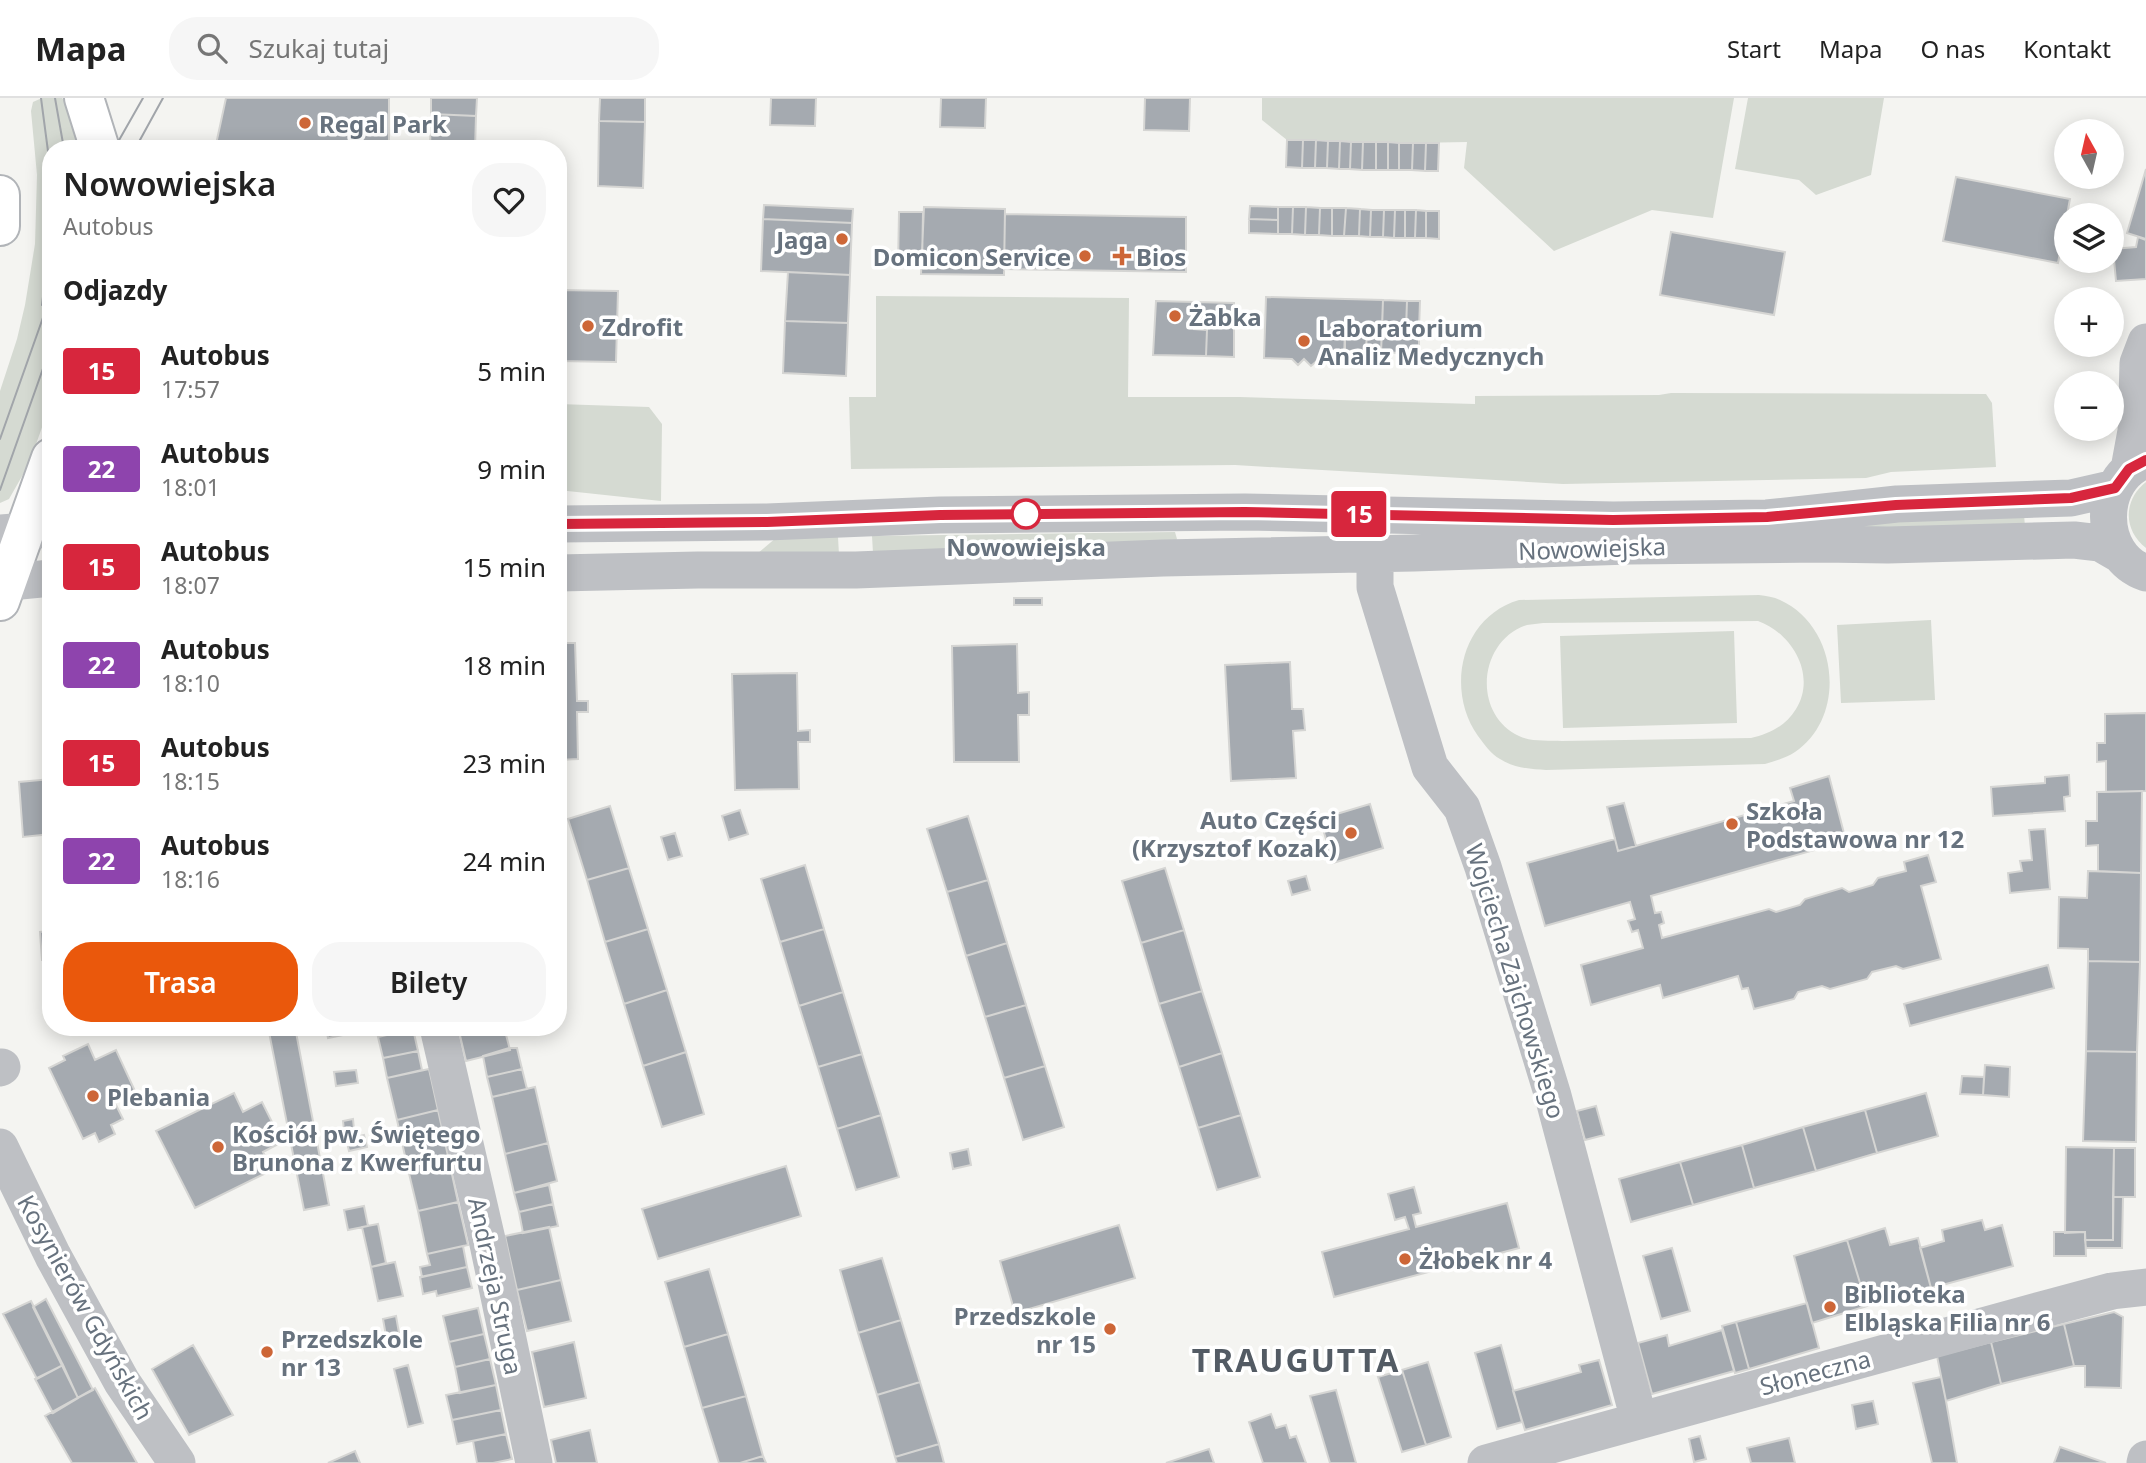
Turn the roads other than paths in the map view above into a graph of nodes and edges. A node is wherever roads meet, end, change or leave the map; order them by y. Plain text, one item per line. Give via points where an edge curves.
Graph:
1 (84, 98) edge
2 (97, 140) edge
3 (0, 195) edge
4 (0, 226) edge
5 (2146, 342) edge
6 (2130, 472) edge
7 (42, 483) edge
8 (567, 523) edge
9 (25, 531) edge
10 (1375, 554) junction
11 (2132, 564) edge
12 (567, 573) edge
13 (42, 580) edge
14 (2, 589) edge
15 (440, 1036) edge
16 (0, 1147) edge
17 (2146, 1287) edge
18 (1639, 1420) junction
19 (177, 1463) edge
20 (534, 1463) edge
21 (1486, 1463) edge

1 - 2 main road
3 - 4 main road
5 - 6 street via 2138,363
6 - 8 street, Nowowiejska via 2071,498 1896,505 1767,517 1613,520 1245,512
6 - 11 street via 2108,514 2110,537
7 - 9 main road
9 - 14 main road
10 - 11 street, Nowowiejska via 2074,540 2100,543
10 - 12 street, Nowowiejska via 856,570
10 - 18 street, Wojciecha Zajchowskiego via 1375,587 1430,767 1462,808 1483,867 1571,1160
13 - 14 street
15 - 20 street, Andrzeja Struga
16 - 19 street, Kosynierów Gdyńskich via 122,1382
17 - 18 street, Słoneczna via 2112,1291
18 - 21 street, Słoneczna

